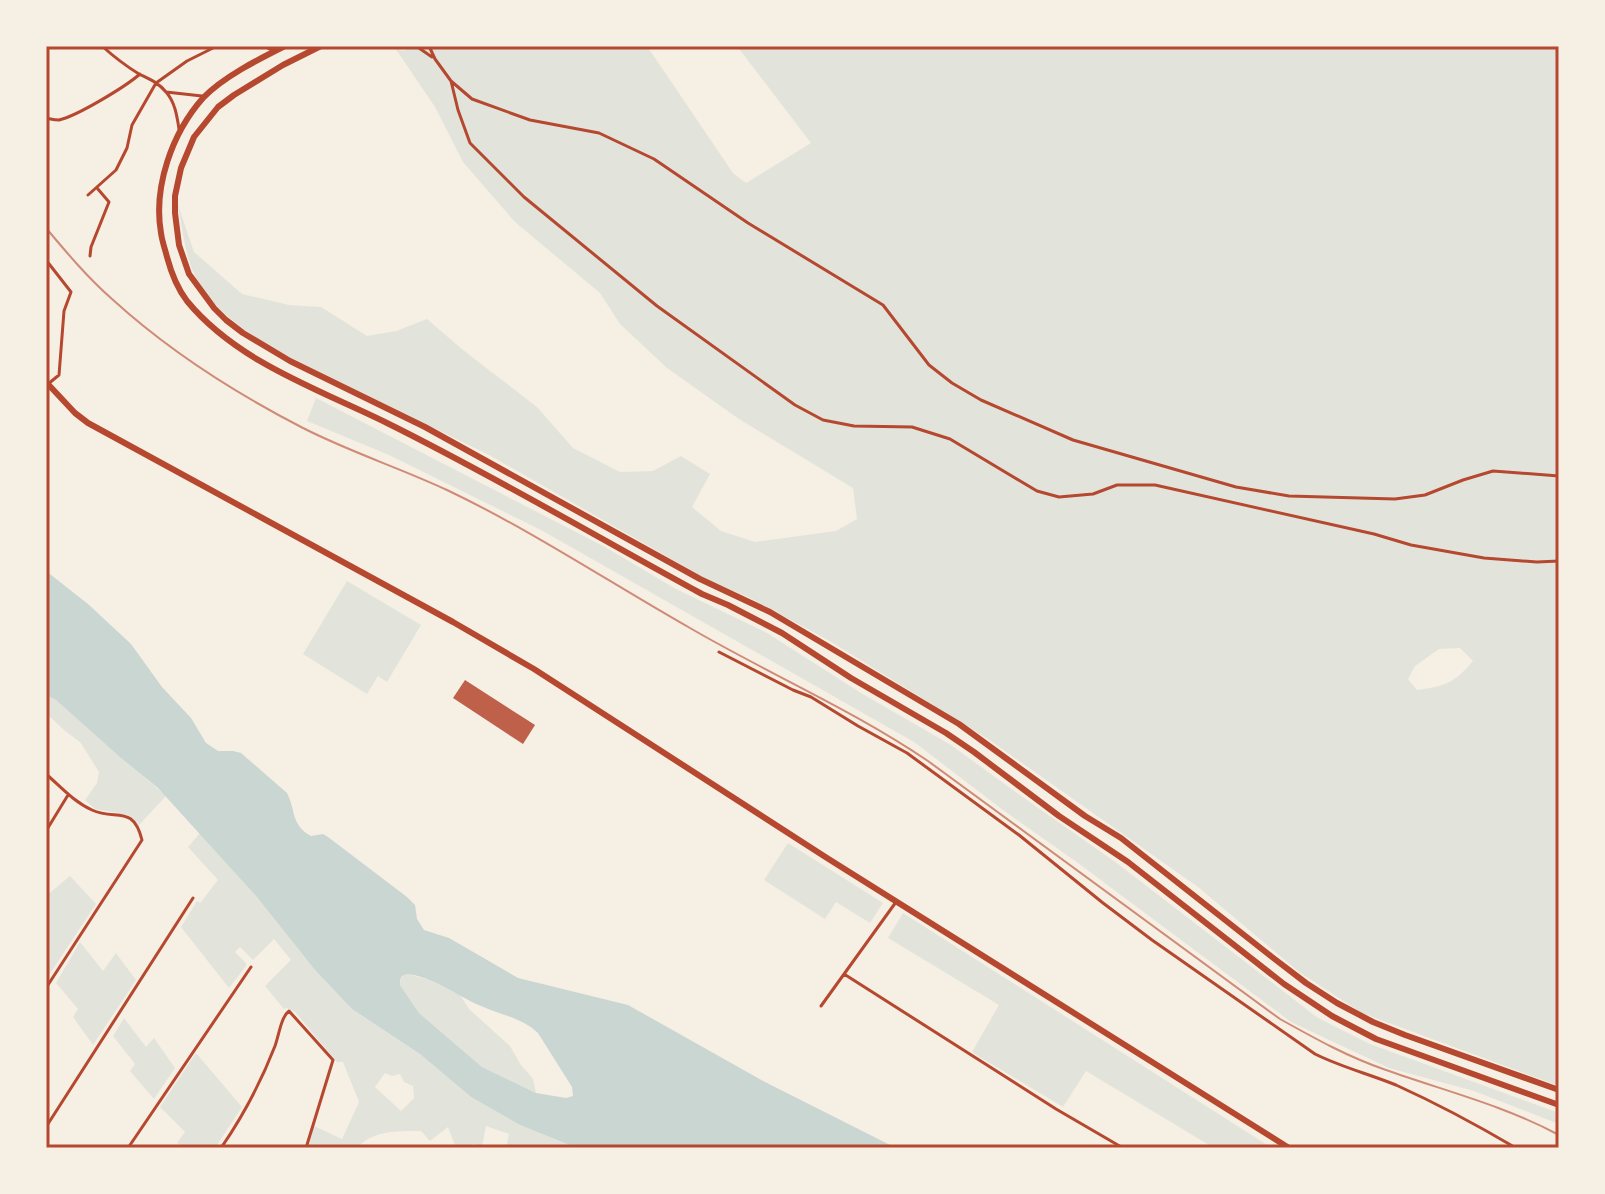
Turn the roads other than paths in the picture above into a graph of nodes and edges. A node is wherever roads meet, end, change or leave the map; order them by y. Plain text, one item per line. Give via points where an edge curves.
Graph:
1 (102, 46) edge
2 (217, 46) edge
3 (263, 46) edge
4 (285, 46) edge
5 (321, 46) edge
6 (416, 46) edge
7 (429, 46) edge
8 (275, 51) junction
9 (435, 59) junction
10 (140, 74) junction
11 (451, 81) junction
12 (156, 83) junction
13 (166, 92) junction
14 (205, 96) junction
15 (46, 118) edge
16 (180, 133) junction
17 (97, 188) junction
18 (88, 195) dead end
19 (90, 256) dead end
20 (46, 260) edge
21 (47, 383) edge
22 (409, 418) junction
23 (425, 427) junction
24 (402, 432) junction
25 (419, 441) junction
26 (1559, 476) edge
27 (1559, 561) edge
28 (719, 652) dead end
29 (46, 774) edge
30 (68, 795) junction
31 (46, 831) edge
32 (193, 898) dead end
33 (897, 901) junction
34 (251, 967) dead end
35 (844, 974) junction
36 (46, 988) edge
37 (821, 1006) dead end
38 (1559, 1090) edge
39 (1559, 1105) edge
40 (46, 1127) edge
41 (128, 1148) edge
42 (221, 1148) edge
43 (306, 1148) edge
44 (1123, 1148) edge
45 (1289, 1148) edge
46 (1516, 1148) edge

1 - 10 street
2 - 12 street
3 - 8 street
4 - 8 highway
5 - 22 highway via 234,95 194,137 175,196 179,245 197,287 243,333
6 - 9 street
7 - 9 street
8 - 14 highway
9 - 11 street
10 - 12 street
10 - 15 street via 74,114
11 - 26 street via 472,99 530,120 599,133 654,159 883,305 929,365 952,383 1073,440 1236,487 1289,496 1395,499 1425,495 1493,471
11 - 27 street via 470,143 524,197 657,306 823,420 912,427 950,439 1037,491 1059,497 1117,485 1155,485 1411,545 1484,558
12 - 13 street
12 - 17 street via 132,125 116,170
13 - 14 street
13 - 16 street
14 - 16 highway
16 - 24 highway via 161,187 159,220 171,271 186,300 258,360
17 - 18 street
17 - 19 street via 109,202
20 - 21 street via 71,292 64,311 59,375
21 - 33 highway via 88,423 480,637
22 - 23 highway
22 - 24 highway
23 - 25 highway
23 - 38 highway via 770,612 959,724 1121,838 1337,1003 1405,1035
24 - 25 highway
25 - 39 highway via 772,628 946,733 1332,1016 1389,1043
28 - 46 street via 907,753 1152,940 1315,1054 1441,1106
29 - 30 street
30 - 31 street
30 - 36 street via 93,811 127,816 142,840
32 - 40 street
33 - 35 street
33 - 45 highway
34 - 41 street
35 - 37 street
35 - 44 street
42 - 43 street via 257,1089 289,1011 333,1060

